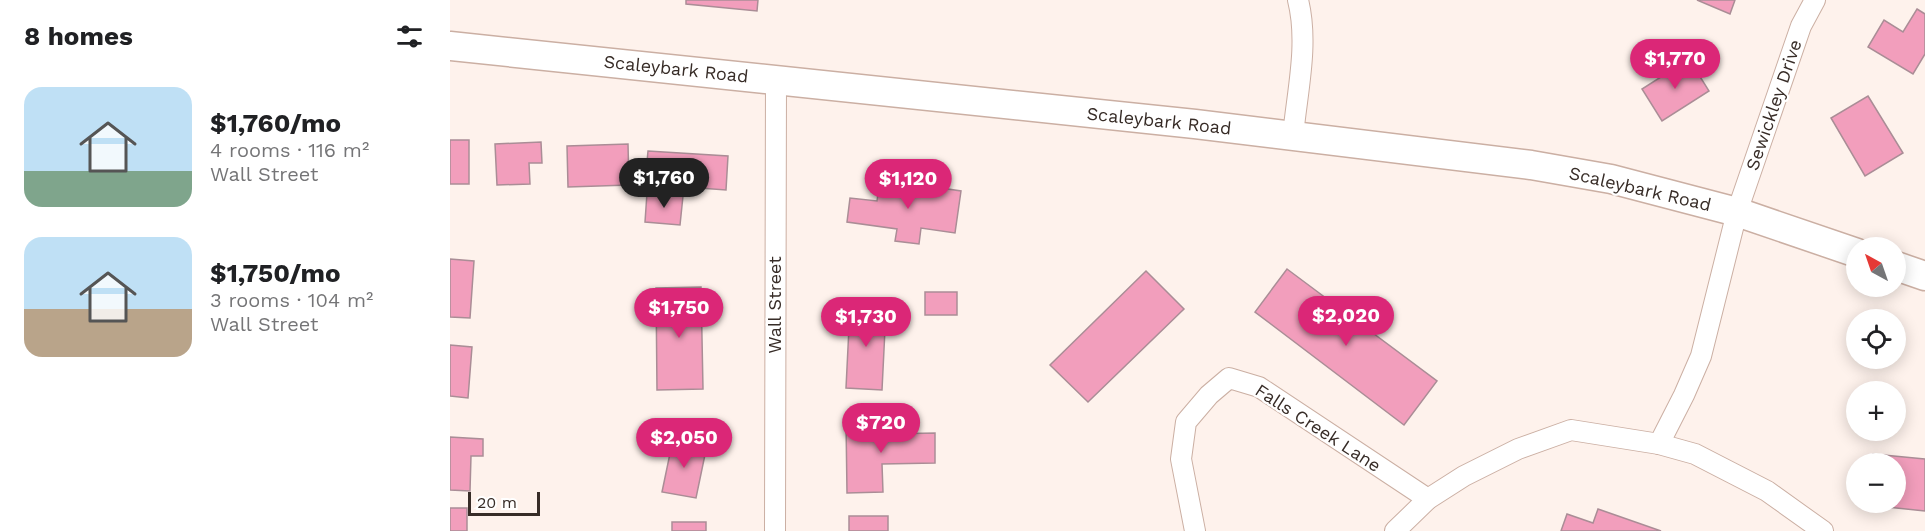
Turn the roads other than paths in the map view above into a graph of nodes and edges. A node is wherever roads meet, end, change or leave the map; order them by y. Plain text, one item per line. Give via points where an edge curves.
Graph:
1 (1298, 0) edge
2 (1815, 0) edge
3 (450, 46) edge
4 (776, 79) junction
5 (1293, 136) junction
6 (1737, 212) junction
7 (1846, 249) edge
8 (1906, 269) edge
9 (1925, 276) edge
10 (1659, 444) junction
11 (1428, 499) junction
12 (1798, 524) edge
13 (775, 531) edge
14 (1195, 531) edge
15 (1395, 531) edge
16 (1823, 531) edge

1 - 5 street via 1303,42
2 - 6 street, Sewickley Drive via 1801,26
3 - 4 street, Scaleybark Road
4 - 5 street, Scaleybark Road
4 - 13 street, Wall Street
5 - 6 street, Scaleybark Road via 1531,165 1611,179
6 - 7 street, Scaleybark Road
6 - 10 street via 1701,356
8 - 9 street
10 - 11 street via 1571,430 1464,476
10 - 12 street via 1695,453 1767,491
11 - 14 street, Falls Creek Lane via 1259,387 1229,378 1186,422 1181,459
11 - 15 street
12 - 16 street

